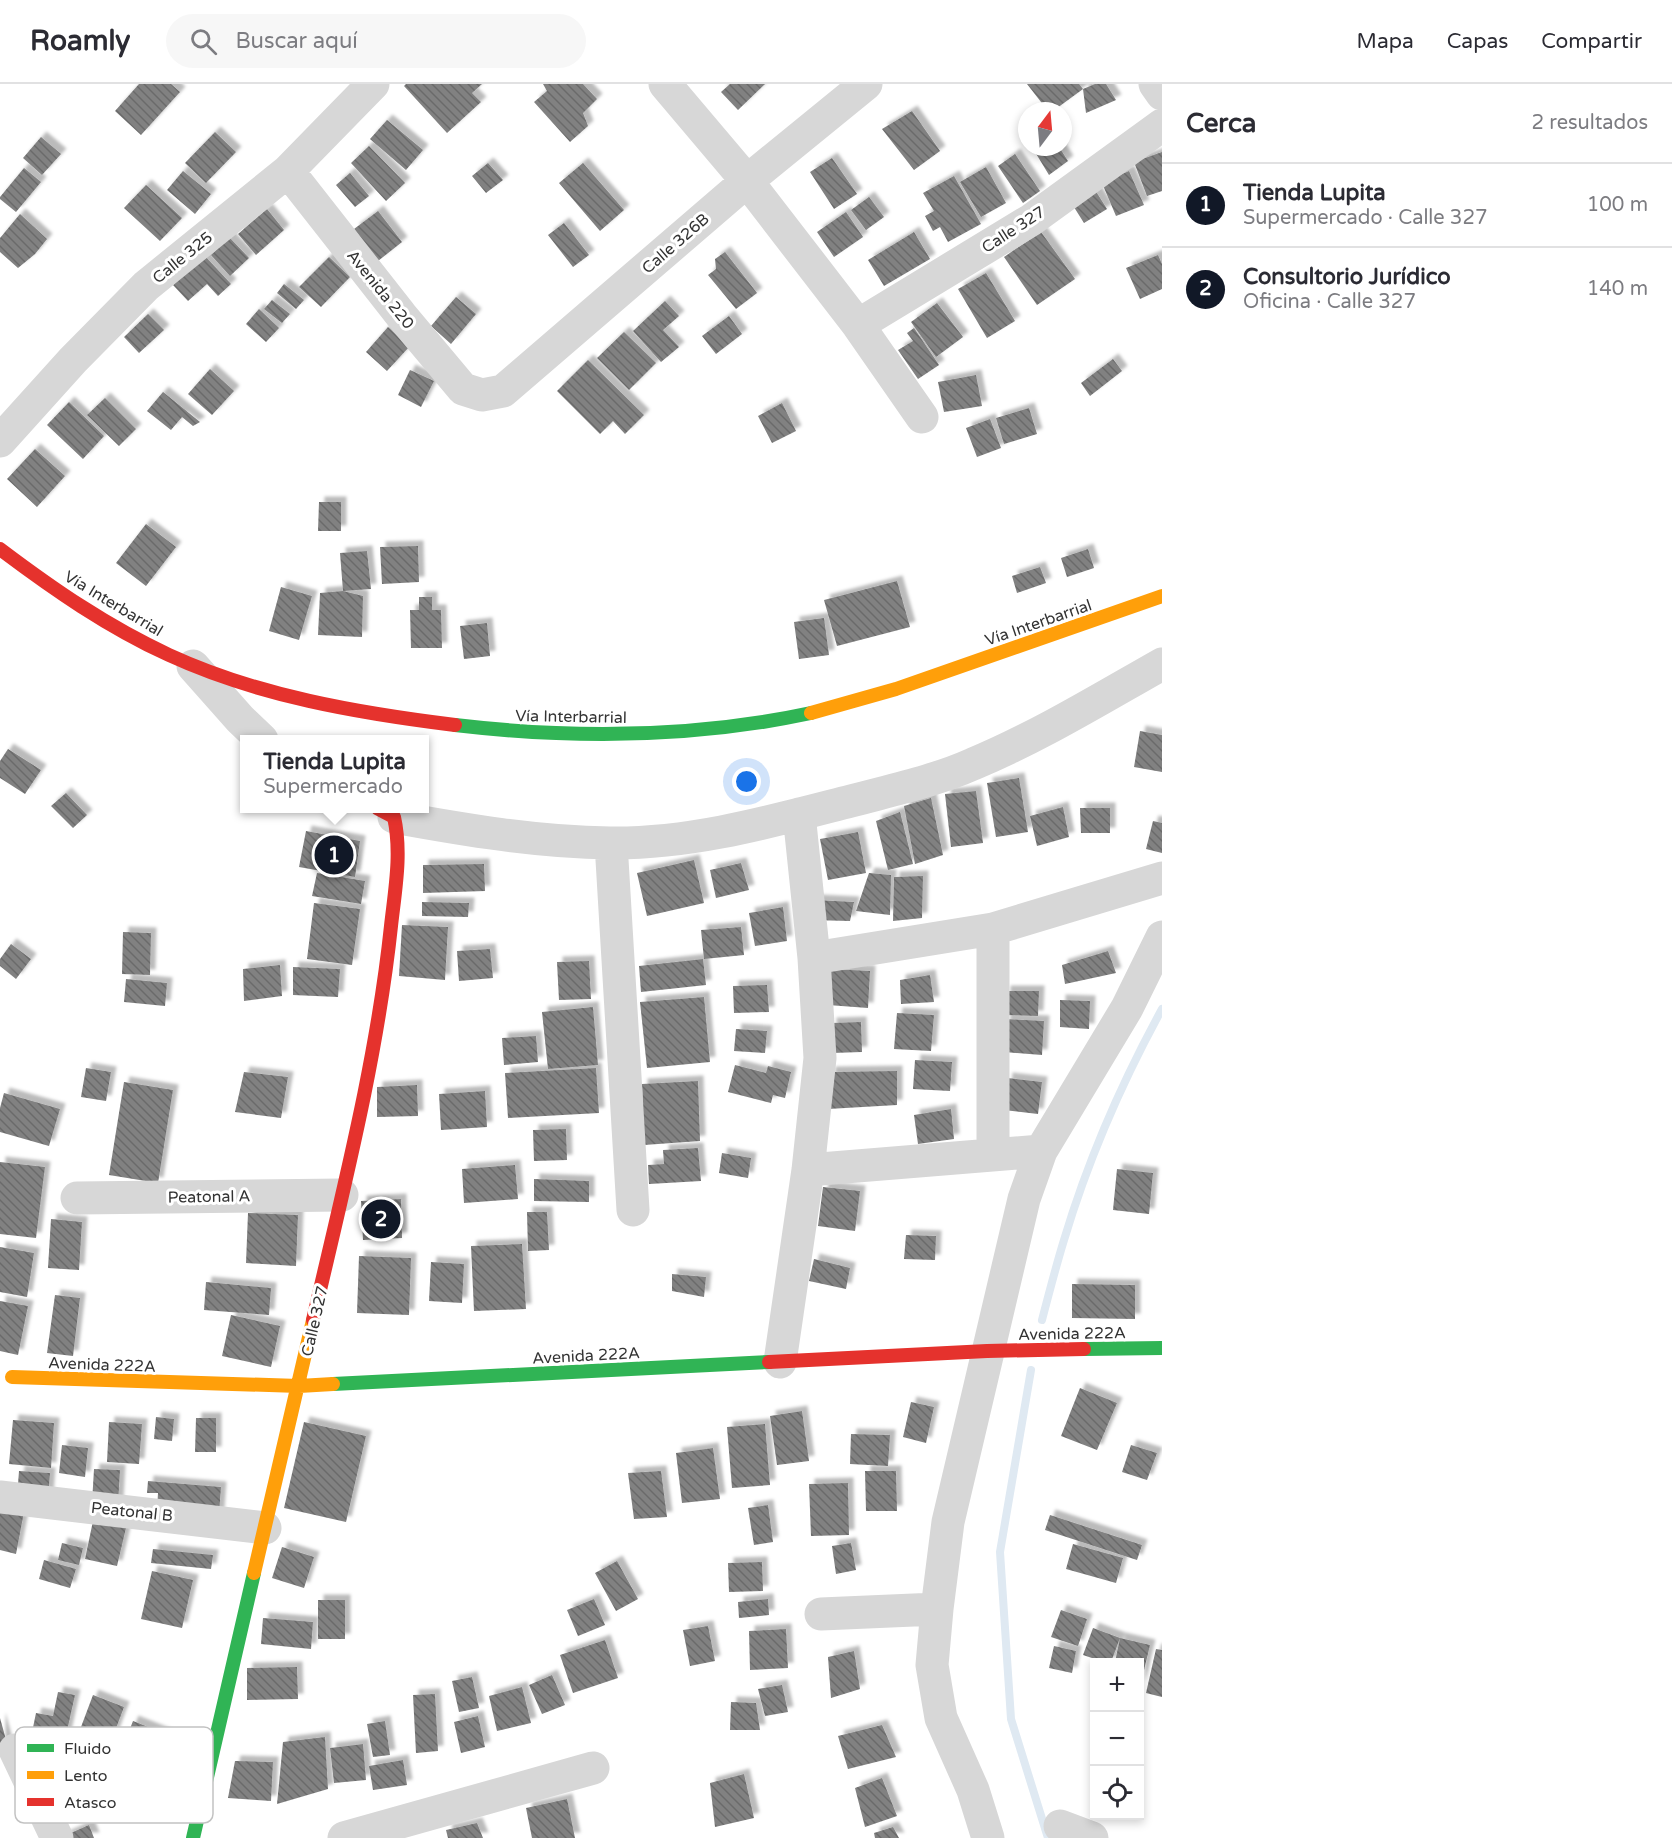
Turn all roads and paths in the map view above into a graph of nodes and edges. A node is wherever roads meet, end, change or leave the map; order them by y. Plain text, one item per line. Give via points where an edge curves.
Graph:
1 (373, 84) edge
2 (665, 84) edge
3 (866, 84) edge
4 (1155, 84) edge
5 (1162, 94) edge
6 (1162, 125) edge
7 (288, 171) junction
8 (747, 181) junction
9 (858, 325) junction
10 (482, 395) joint
11 (922, 417) dead end
12 (0, 441) edge
13 (0, 549) edge
14 (1162, 596) edge
15 (1162, 664) edge
16 (193, 666) junction
17 (257, 735) edge
18 (385, 813) edge
19 (799, 814) junction
20 (611, 843) junction
21 (1162, 878) edge
22 (993, 929) junction
23 (1162, 937) edge
24 (814, 958) junction
25 (1041, 1151) junction
26 (993, 1154) junction
27 (808, 1170) junction
28 (342, 1195) junction
29 (77, 1198) dead end
30 (633, 1210) dead end
31 (1162, 1348) edge
32 (987, 1351) junction
33 (780, 1362) junction
34 (12, 1377) dead end
35 (299, 1386) junction
36 (0, 1497) edge
37 (265, 1528) junction
38 (937, 1610) junction
39 (821, 1614) dead end
40 (213, 1752) edge
41 (593, 1768) dead end
42 (50, 1823) edge
43 (196, 1823) edge
44 (1060, 1826) dead end
45 (57, 1838) edge
46 (193, 1838) edge
47 (344, 1838) edge
48 (988, 1838) edge
49 (1092, 1838) edge

1 - 7 street, Calle 325
2 - 8 street
3 - 8 street, Calle 326B
4 - 5 street
6 - 9 street, Calle 327 via 1030,220
7 - 10 street, Avenida 220 via 462,389
7 - 12 street, Calle 325 via 146,286
8 - 9 street
8 - 10 street, Calle 326B via 503,391
9 - 11 street
13 - 16 street, Vía Interbarrial via 137,640
14 - 16 street, Vía Interbarrial via 908,686 780,719 681,732 556,733 415,720 282,694
15 - 19 street via 970,766
16 - 17 street
18 - 20 street via 470,831
18 - 28 street, Calle 327 via 398,834 399,851 389,953 370,1071
19 - 20 street via 680,839
19 - 24 street
20 - 30 street
21 - 22 street
22 - 24 street
22 - 26 street
23 - 25 street via 1127,1008
24 - 27 street via 820,1058
25 - 26 street
25 - 32 street via 1024,1199
26 - 27 street
27 - 33 street
28 - 29 street, Peatonal A
28 - 35 street, Calle 327
31 - 32 street, Avenida 222A
32 - 33 street, Avenida 222A
32 - 38 street via 948,1522
33 - 35 street, Avenida 222A
34 - 35 street, Avenida 222A
35 - 37 street, Calle 327
36 - 37 street, Peatonal B
37 - 40 street, Calle 327
38 - 39 street
38 - 48 street via 932,1665 941,1718 973,1790
41 - 47 street
42 - 45 street
43 - 46 street, Calle 327
44 - 49 street

